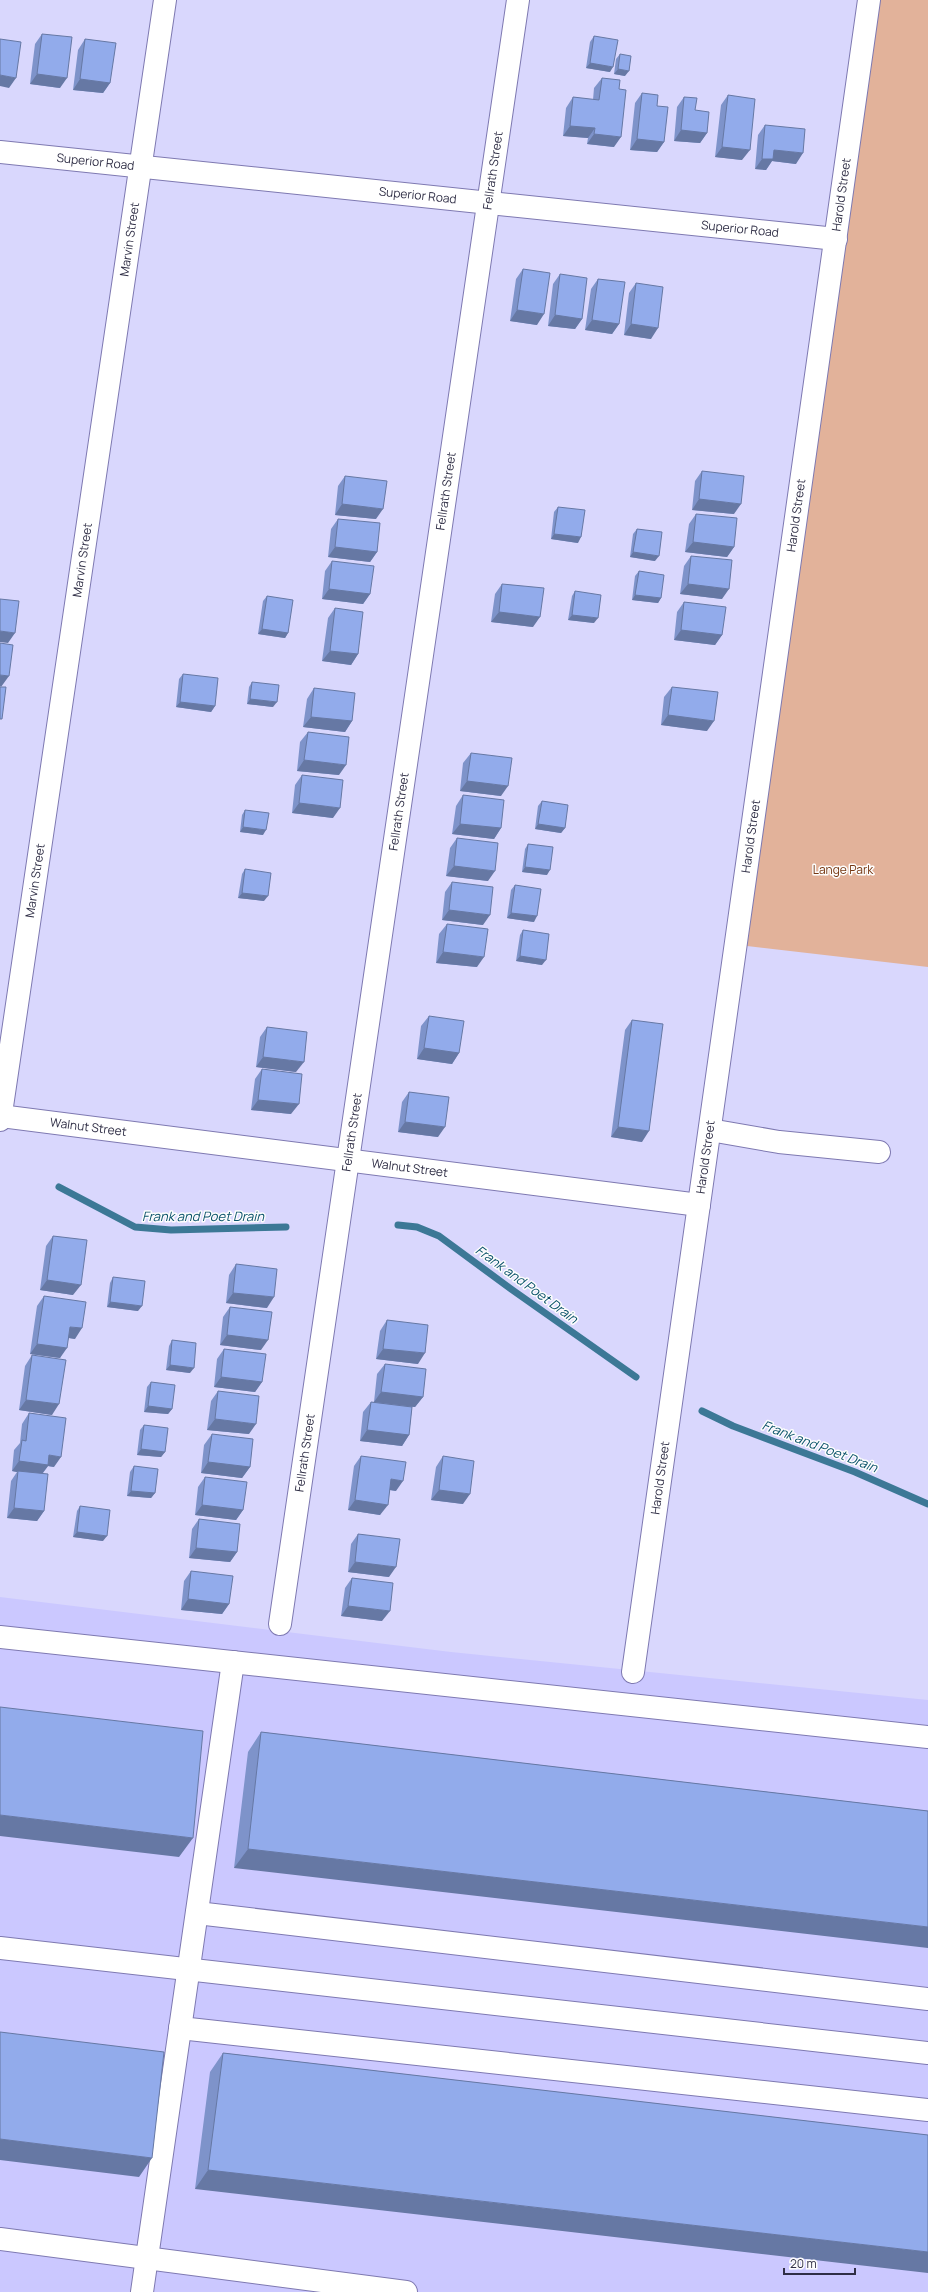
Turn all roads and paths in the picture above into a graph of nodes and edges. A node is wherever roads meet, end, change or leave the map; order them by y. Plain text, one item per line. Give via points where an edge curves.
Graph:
1 (164, 0) edge
2 (518, 0) edge
3 (869, 0) edge
4 (0, 152) edge
5 (139, 166) junction
6 (487, 202) junction
7 (836, 239) junction
8 (0, 1117) edge
9 (710, 1130) junction
10 (879, 1152) dead end
11 (348, 1159) junction
12 (699, 1205) junction
13 (280, 1624) dead end
14 (0, 1638) edge
15 (233, 1662) junction
16 (633, 1672) dead end
17 (928, 1737) edge
18 (197, 1913) junction
19 (0, 1948) edge
20 (188, 1969) junction
21 (928, 1999) edge
22 (180, 2028) junction
23 (928, 2053) edge
24 (928, 2110) edge
25 (0, 2239) edge
26 (146, 2258) junction
27 (142, 2292) edge
28 (406, 2292) edge

1 - 5 street, Marvin Street
2 - 6 street, Fellrath Street
3 - 7 street, Harold Street
4 - 5 street, Superior Road
5 - 6 street, Superior Road
5 - 8 street, Marvin Street
6 - 7 street, Superior Road
6 - 11 street, Fellrath Street
7 - 9 street, Harold Street
8 - 11 street, Walnut Street
9 - 10 street via 779,1142
9 - 12 street, Harold Street
11 - 12 street, Walnut Street
11 - 13 street, Fellrath Street
12 - 16 street, Harold Street
14 - 15 street
15 - 17 street
15 - 18 street
18 - 20 street
18 - 21 street
19 - 20 street
20 - 22 street
20 - 23 street
22 - 24 street
22 - 26 street
25 - 26 street
26 - 27 street
26 - 28 street

